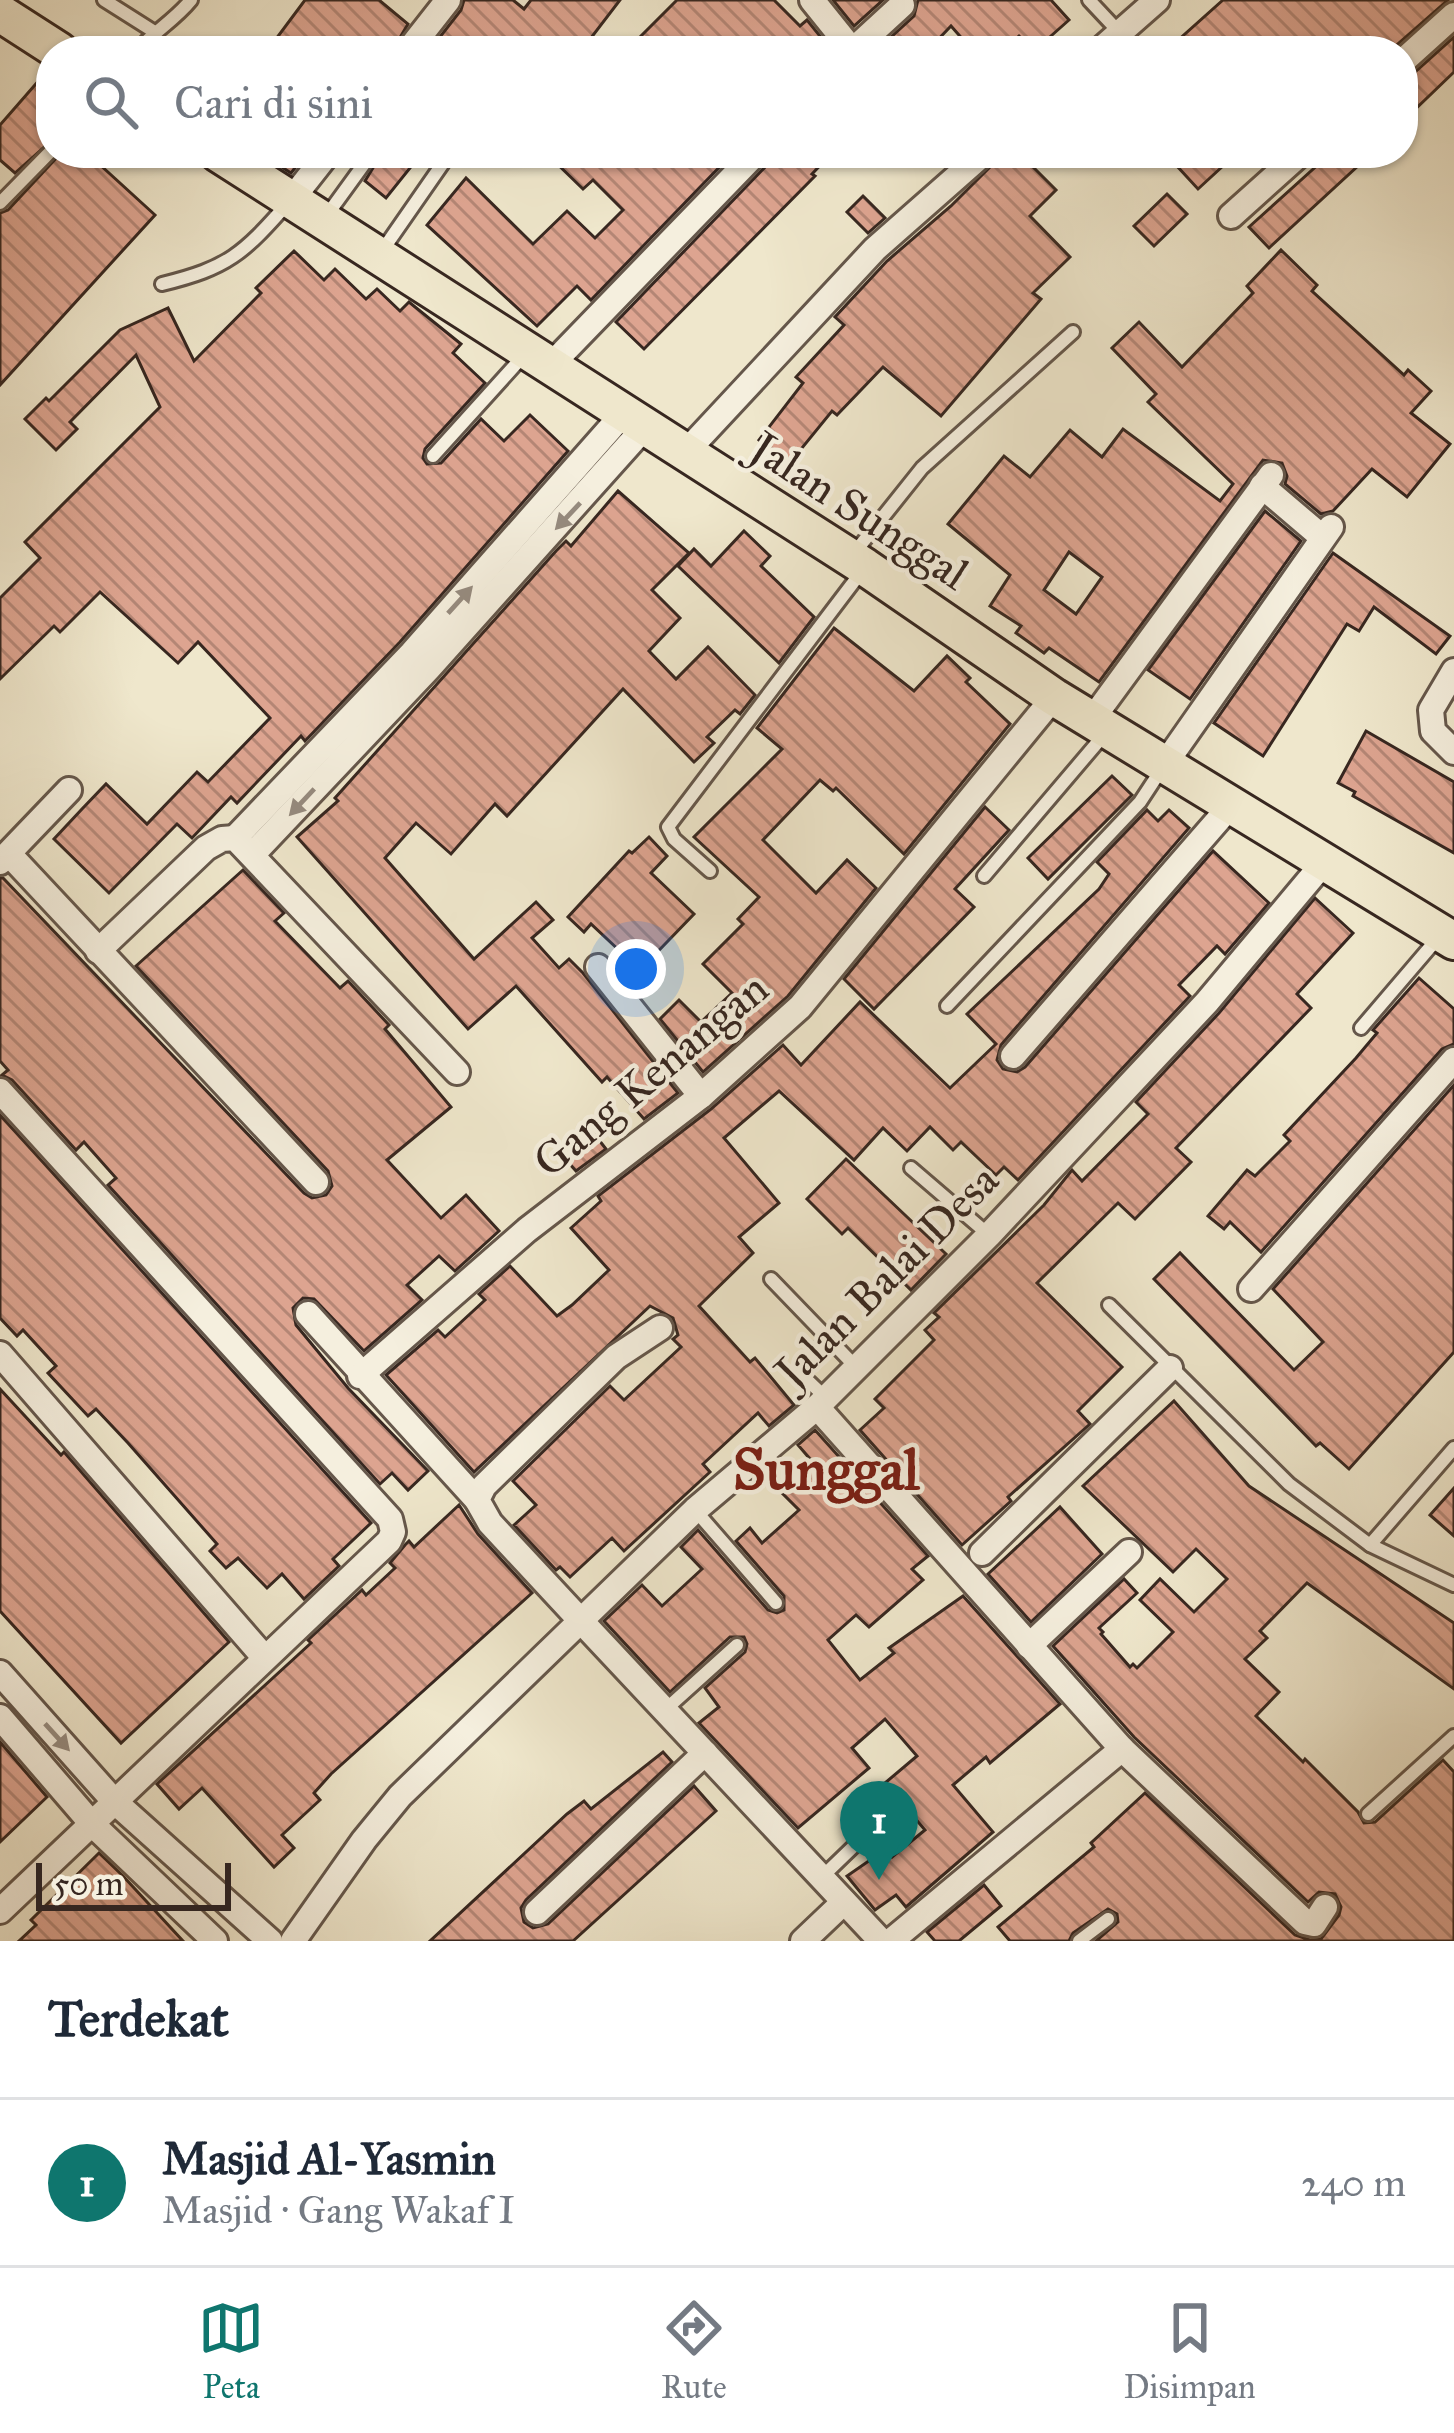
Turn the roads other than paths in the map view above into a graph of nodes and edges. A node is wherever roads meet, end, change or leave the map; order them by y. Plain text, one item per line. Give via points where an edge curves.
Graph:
1 (104, 0) edge
2 (190, 0) edge
3 (448, 0) edge
4 (812, 0) edge
5 (1089, 0) edge
6 (1157, 0) edge
7 (902, 4) dead end
8 (0, 13) edge
9 (1454, 15) edge
10 (153, 32) junction
11 (1119, 33) junction
12 (36, 36) edge
13 (150, 36) edge
14 (420, 36) edge
15 (842, 36) edge
16 (868, 36) edge
17 (1116, 36) edge
18 (1418, 47) edge
19 (36, 166) edge
20 (241, 168) edge
21 (316, 168) edge
22 (362, 168) edge
23 (440, 168) edge
24 (740, 168) edge
25 (967, 168) edge
26 (1285, 168) edge
27 (291, 200) junction
28 (0, 203) edge
29 (1232, 216) dead end
30 (322, 221) junction
31 (378, 257) junction
32 (162, 284) dead end
33 (1073, 332) dead end
34 (538, 359) junction
35 (634, 421) junction
36 (684, 454) junction
37 (433, 456) dead end
38 (858, 563) junction
39 (1454, 671) edge
40 (1054, 697) junction
41 (1101, 724) junction
42 (1454, 752) edge
43 (1165, 764) junction
44 (69, 790) dead end
45 (1233, 803) junction
46 (244, 846) junction
47 (4, 858) edge
48 (1326, 860) junction
49 (710, 871) dead end
50 (983, 876) dead end
51 (1448, 938) edge
52 (98, 951) junction
53 (598, 967) dead end
54 (947, 1006) dead end
55 (1361, 1028) dead end
56 (1012, 1056) dead end
57 (1454, 1060) edge
58 (457, 1072) dead end
59 (0, 1091) edge
60 (701, 1096) junction
61 (911, 1168) dead end
62 (316, 1182) dead end
63 (988, 1235) junction
64 (771, 1279) dead end
65 (1251, 1289) dead end
66 (1109, 1305) dead end
67 (308, 1314) dead end
68 (660, 1328) dead end
69 (826, 1338) junction
70 (0, 1354) edge
71 (855, 1366) junction
72 (1170, 1368) junction
73 (360, 1376) junction
74 (821, 1403) junction
75 (1454, 1448) edge
76 (477, 1500) junction
77 (695, 1510) junction
78 (1370, 1545) junction
79 (1129, 1552) dead end
80 (982, 1553) dead end
81 (1454, 1585) edge
82 (776, 1603) dead end
83 (581, 1622) junction
84 (737, 1645) dead end
85 (1029, 1646) junction
86 (263, 1657) junction
87 (0, 1673) edge
88 (664, 1711) junction
89 (0, 1718) edge
90 (1454, 1737) edge
91 (1121, 1749) junction
92 (705, 1753) junction
93 (114, 1801) junction
94 (1368, 1814) dead end
95 (885, 1816) dead end
96 (92, 1823) junction
97 (821, 1878) junction
98 (844, 1902) junction
99 (1325, 1907) dead end
100 (0, 1912) edge
101 (537, 1912) dead end
102 (1108, 1918) dead end
103 (215, 1941) edge
104 (270, 1941) edge
105 (292, 1941) edge
106 (803, 1941) edge
107 (881, 1941) edge
108 (891, 1941) edge
109 (1078, 1941) edge

1 - 10 lane
2 - 10 lane
3 - 14 street
4 - 15 street
5 - 11 lane
6 - 11 street
7 - 16 street
8 - 12 main road
9 - 18 street
10 - 13 lane
11 - 17 street
19 - 28 lane
20 - 27 main road, Jalan Sunggal
21 - 27 street
22 - 30 lane
23 - 31 lane
24 - 34 street
25 - 36 street via 875,249
26 - 29 street
27 - 30 main road, Jalan Sunggal
27 - 32 lane via 232,259
30 - 31 main road, Jalan Sunggal
31 - 34 main road, Jalan Sunggal
33 - 38 lane via 922,468
34 - 35 main road, Jalan Sunggal
34 - 37 lane
35 - 36 main road, Jalan Sunggal
35 - 46 street
36 - 38 main road, Jalan Sunggal
38 - 40 main road, Jalan Sunggal
38 - 49 lane via 668,827
39 - 42 street via 1431,710 1433,731
40 - 41 main road, Jalan Sunggal
40 - 60 street, Gang Kenangan via 800,1007
41 - 43 main road, Jalan Sunggal
41 - 43 street via 1267,481 1327,532
41 - 50 lane
43 - 45 main road, Jalan Sunggal
43 - 54 lane via 1140,802
44 - 47 street
45 - 48 main road, Jalan Sunggal
45 - 56 street
46 - 52 street via 222,838 206,848
46 - 58 street
47 - 52 street
48 - 51 main road, Jalan Sunggal
48 - 63 street, Jalan Balai Desa via 1207,1002
51 - 55 lane
52 - 62 street
53 - 60 street
57 - 65 street
59 - 86 street via 393,1525 389,1540
60 - 73 street, Gang Kenangan via 527,1230
61 - 63 lane
63 - 71 street, Jalan Balai Desa
64 - 69 lane
66 - 72 lane
67 - 73 street
68 - 76 street via 596,1375
69 - 71 lane
69 - 74 lane via 801,1374
70 - 86 street
71 - 74 street, Jalan Balai Desa
72 - 78 lane via 1289,1484
72 - 80 street
73 - 76 street
74 - 77 street, Jalan Balai Desa
74 - 85 street
75 - 78 lane
76 - 83 street
77 - 82 lane
77 - 83 street, Jalan Balai Desa
78 - 81 lane
79 - 85 street
83 - 88 street
83 - 105 street, Jalan Balai Desa via 400,1796
84 - 88 lane
85 - 91 street
86 - 93 street
87 -> 93 street
88 - 92 street
89 - 96 street
90 - 94 lane
91 - 99 street via 1305,1922 1314,1924
91 - 108 street
92 - 97 street
92 - 101 street
93 - 96 street
93 - 104 street
95 - 97 lane
96 - 100 street
96 - 103 street
97 - 98 street
98 - 106 street
98 - 107 street
102 - 109 lane

